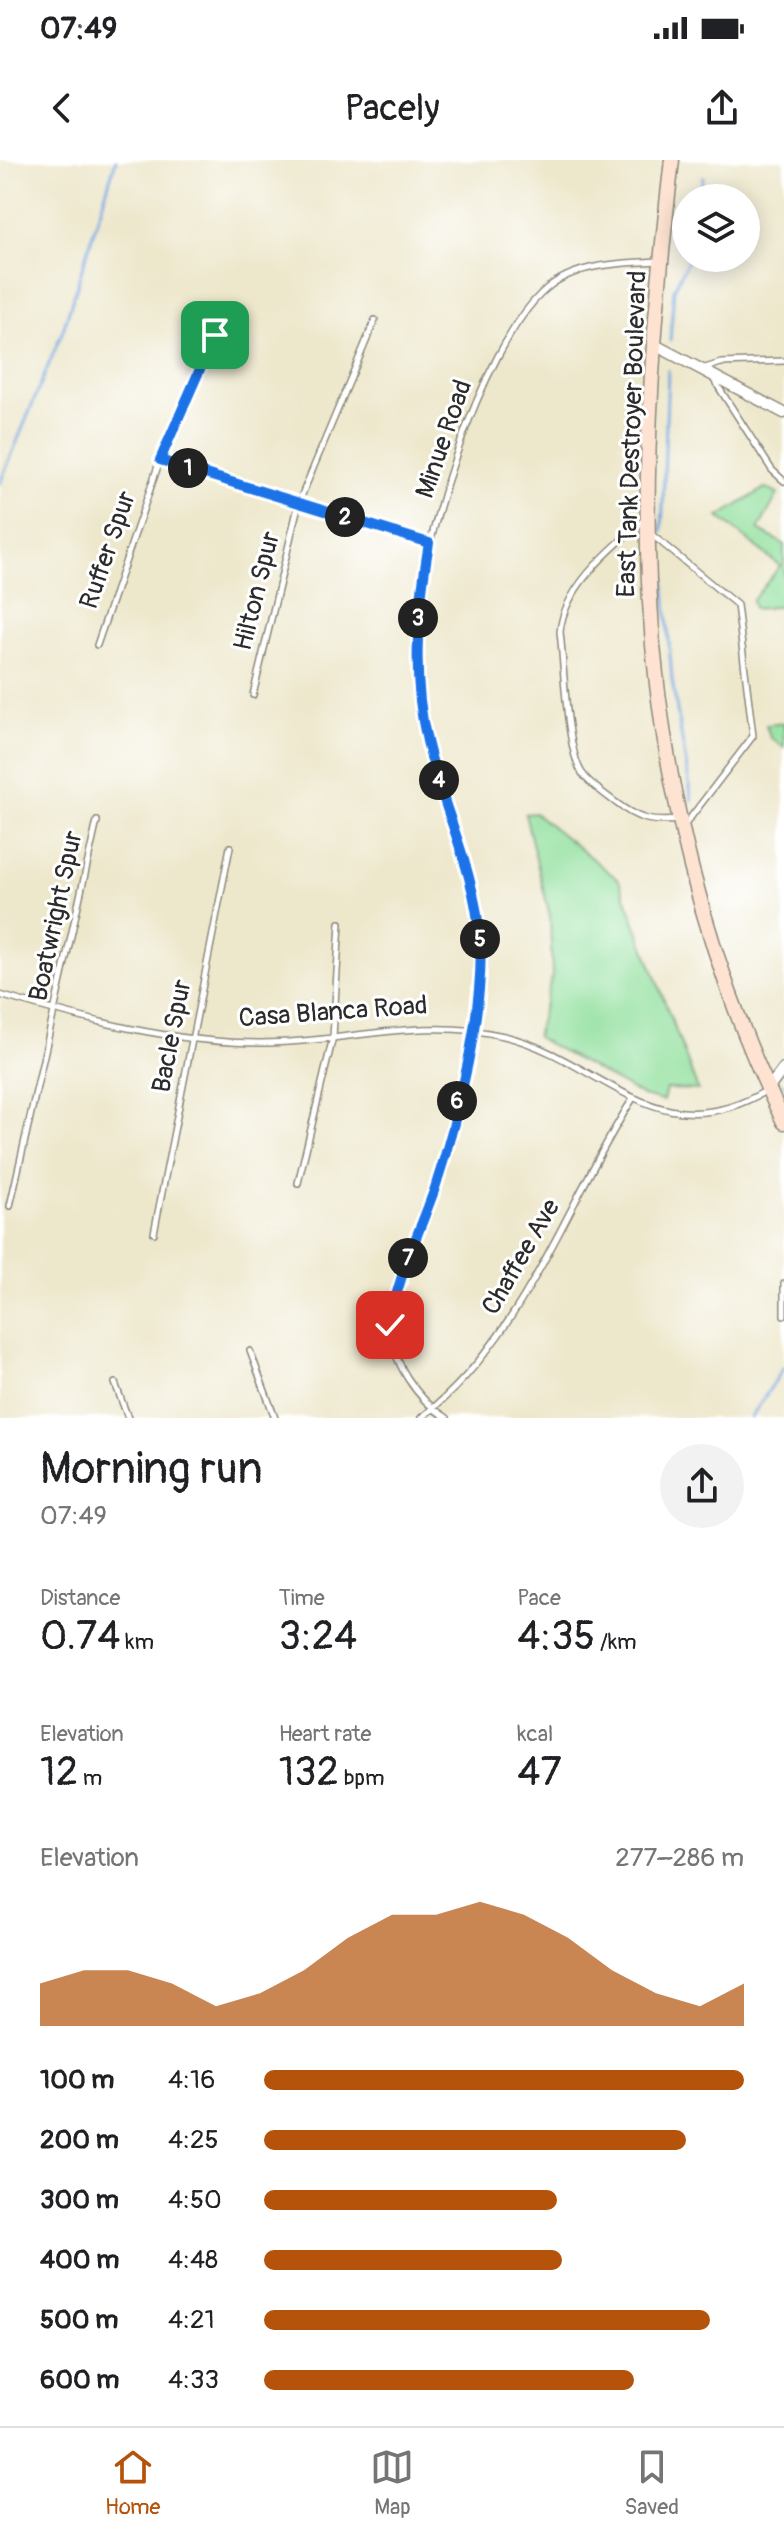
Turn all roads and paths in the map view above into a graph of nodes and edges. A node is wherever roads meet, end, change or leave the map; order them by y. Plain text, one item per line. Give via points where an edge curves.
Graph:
1 (672, 160) edge
2 (661, 261) junction
3 (375, 320) dead end
4 (215, 335) dead end
5 (655, 345) junction
6 (784, 361) edge
7 (705, 372) junction
8 (784, 413) edge
9 (160, 460) junction
10 (784, 481) edge
11 (299, 502) junction
12 (648, 523) junction
13 (429, 543) junction
14 (97, 645) dead end
15 (253, 695) dead end
16 (97, 821) dead end
17 (682, 823) junction
18 (230, 847) dead end
19 (340, 923) dead end
20 (0, 995) edge
21 (56, 1011) junction
22 (471, 1032) junction
23 (333, 1037) junction
24 (191, 1039) junction
25 (784, 1068) edge
26 (768, 1089) junction
27 (632, 1100) junction
28 (784, 1122) edge
29 (298, 1183) dead end
30 (10, 1206) dead end
31 (154, 1233) dead end
32 (784, 1284) edge
33 (784, 1315) edge
34 (250, 1351) dead end
35 (115, 1383) dead end
36 (432, 1409) junction
37 (128, 1418) edge
38 (275, 1418) edge
39 (421, 1418) edge
40 (447, 1418) edge

1 - 2 street, East Tank Destroyer Boulevard
2 - 5 street, East Tank Destroyer Boulevard
2 - 13 lane, Minue Road via 593,268 546,289 496,358 475,402
3 - 11 lane, Hilton Spur
4 - 9 lane, Ruffer Spur
5 - 7 street
5 - 12 street, East Tank Destroyer Boulevard
6 - 7 lane via 721,363
7 - 8 street
7 - 10 lane
9 - 11 lane
9 - 14 lane, Ruffer Spur
11 - 13 lane
11 - 15 lane, Hilton Spur
12 - 17 street, East Tank Destroyer Boulevard via 660,703
12 - 17 lane via 732,597 742,619 753,736
12 - 17 lane via 610,550 567,602 560,632 573,751 582,773 640,819
13 - 22 lane, Minue Road via 416,642 426,740 472,888 480,939
16 - 21 lane, Boatwright Spur
17 - 26 street, East Tank Destroyer Boulevard via 711,934
18 - 24 lane, Bacle Spur
19 - 23 lane
20 - 21 lane, Casa Blanca Road
21 - 24 lane, Casa Blanca Road
21 - 30 lane, Boatwright Spur
22 - 23 lane, Casa Blanca Road via 422,1026
22 - 27 lane, Casa Blanca Road via 503,1035 541,1048
22 - 36 lane, Minue Road via 452,1128 400,1275 390,1325 404,1373
23 - 24 lane, Casa Blanca Road via 264,1043
23 - 29 lane
24 - 31 lane, Bacle Spur
25 - 26 street, Casa Blanca Road
26 - 27 lane, Casa Blanca Road via 723,1111 687,1113
26 - 28 street, East Tank Destroyer Boulevard
27 - 36 lane, Chaffee Ave via 529,1288 475,1367
32 - 33 lane
34 - 38 lane
35 - 37 lane
36 - 39 lane, Chaffee Ave
36 - 40 lane, Minue Road

